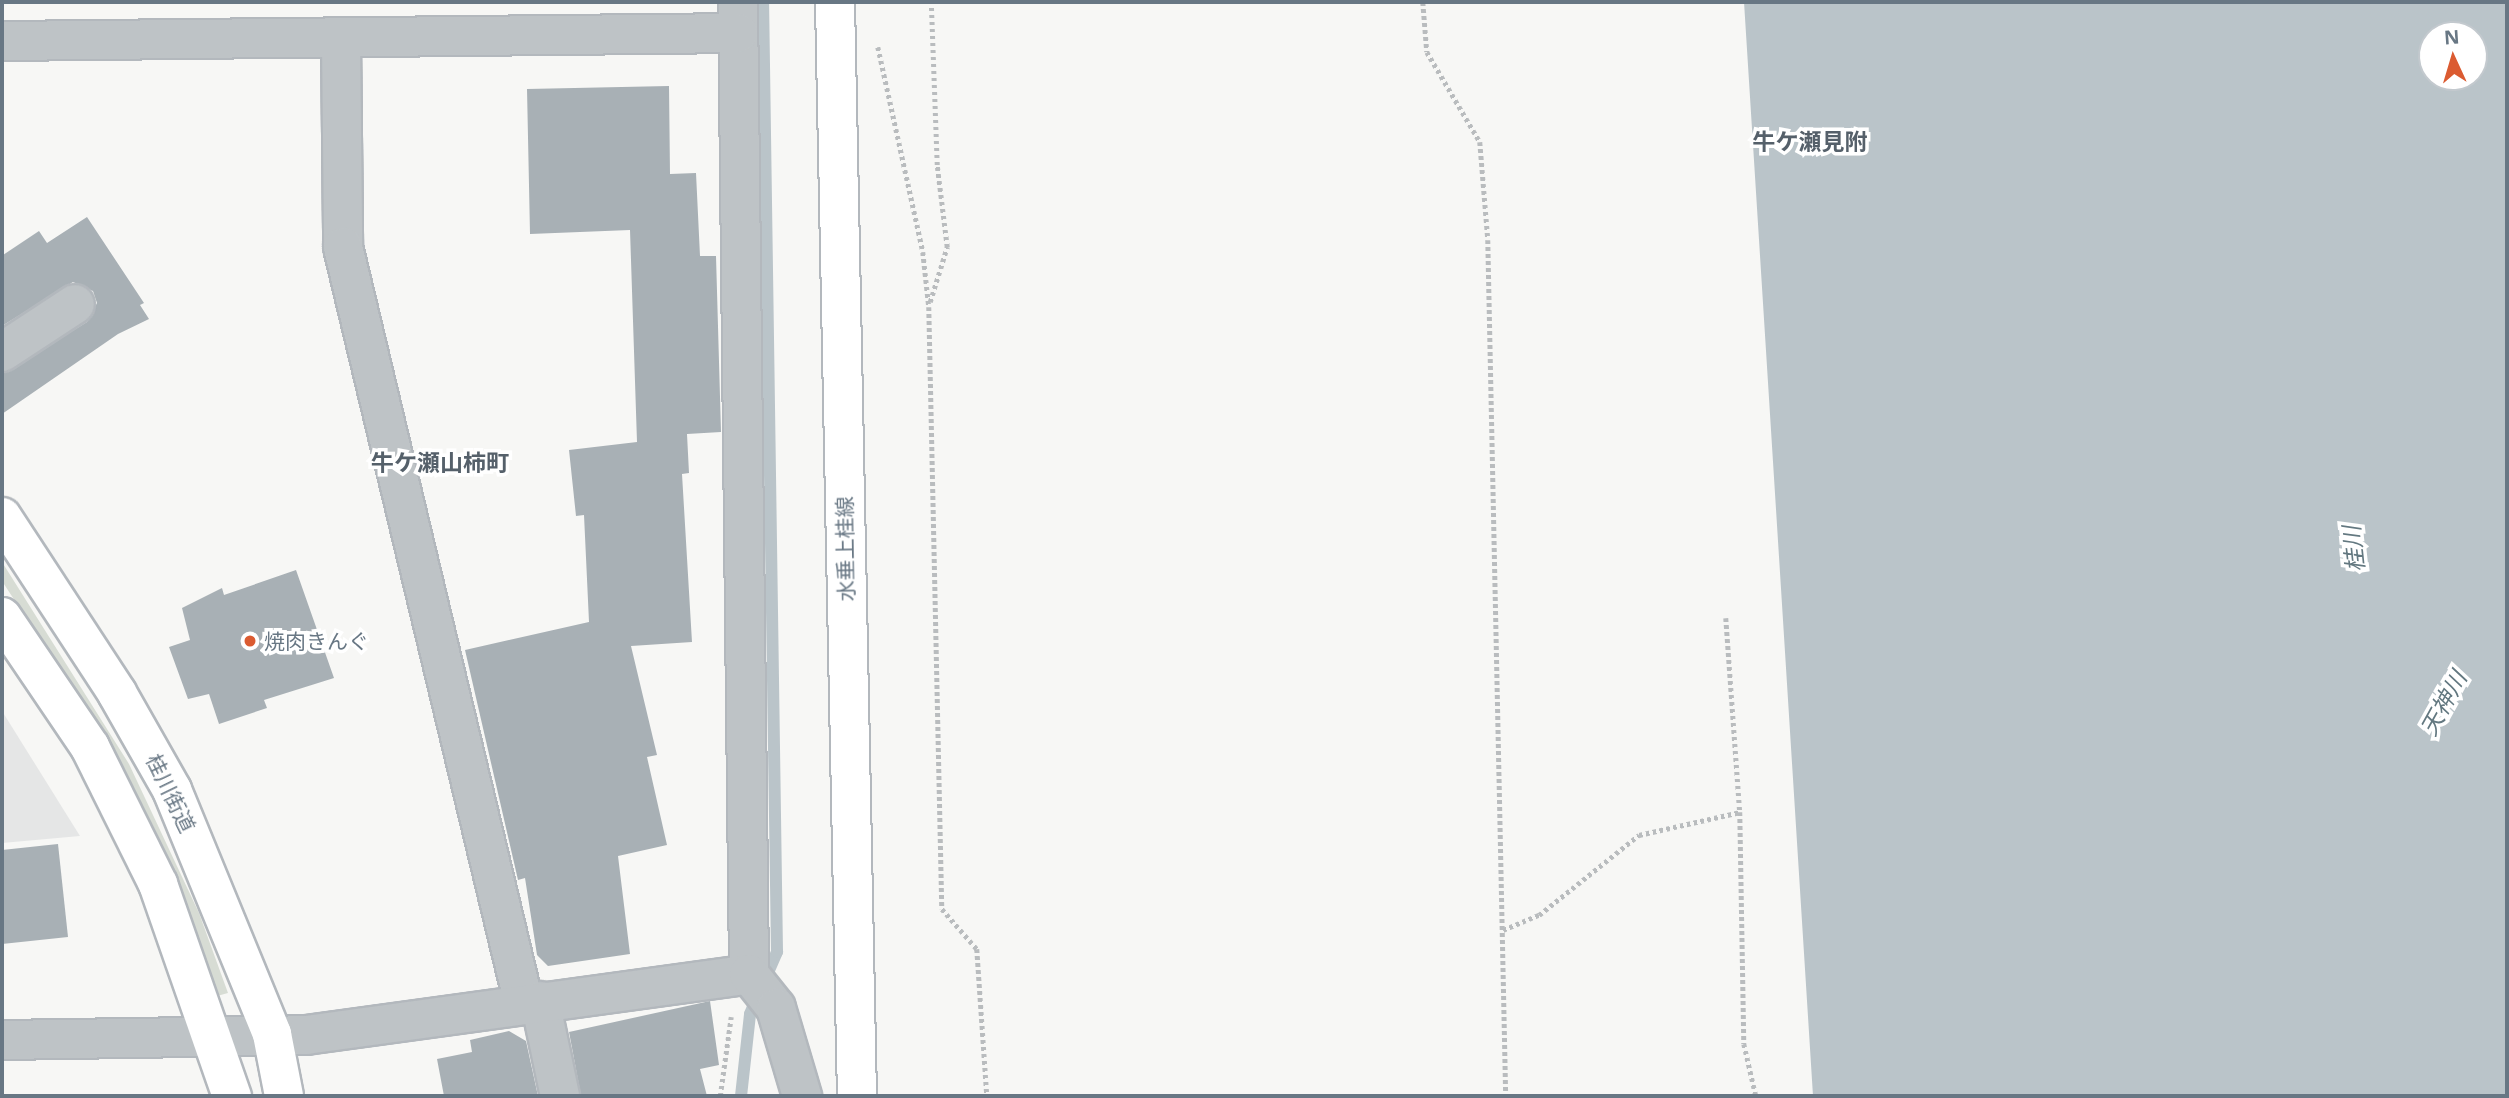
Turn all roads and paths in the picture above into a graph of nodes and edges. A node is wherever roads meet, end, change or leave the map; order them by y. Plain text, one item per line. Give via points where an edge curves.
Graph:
1 (835, 2) edge
2 (931, 2) edge
3 (1423, 2) edge
4 (738, 17) edge
5 (876, 37) dead end
6 (341, 39) junction
7 (2, 41) edge
8 (75, 304) dead end
9 (929, 307) junction
10 (2, 352) edge
11 (2, 517) edge
12 (2, 617) edge
13 (1726, 618) dead end
14 (1740, 812) junction
15 (1503, 930) junction
16 (743, 975) junction
17 (532, 1003) junction
18 (272, 1034) junction
19 (213, 1038) junction
20 (2, 1040) edge
21 (232, 1096) edge
22 (284, 1096) edge
23 (560, 1096) edge
24 (720, 1096) edge
25 (802, 1096) edge
26 (858, 1096) edge
27 (987, 1096) edge
28 (1506, 1096) edge
29 (1756, 1096) edge

1 - 26 street, 水垂上桂線
2 - 9 path via 937,165 947,247
3 - 15 path via 1427,52 1480,142 1488,240
4 - 6 street
4 - 16 street
5 - 9 path via 923,252
6 - 7 street
6 - 17 street via 343,247
8 - 10 street
9 - 27 path via 942,909 977,949
11 - 18 street, 桂川街道 via 117,693 172,790
12 - 19 street via 90,747 125,815 180,937
13 - 14 path
14 - 15 path via 1639,835 1539,915
14 - 29 path via 1744,1044
15 - 28 path
16 - 17 street
16 - 24 path via 732,1012
16 - 25 street via 776,1009
17 - 18 street via 306,1035
17 - 23 street
18 - 19 street
18 - 22 street, 桂川街道
19 - 20 street
19 - 21 street

